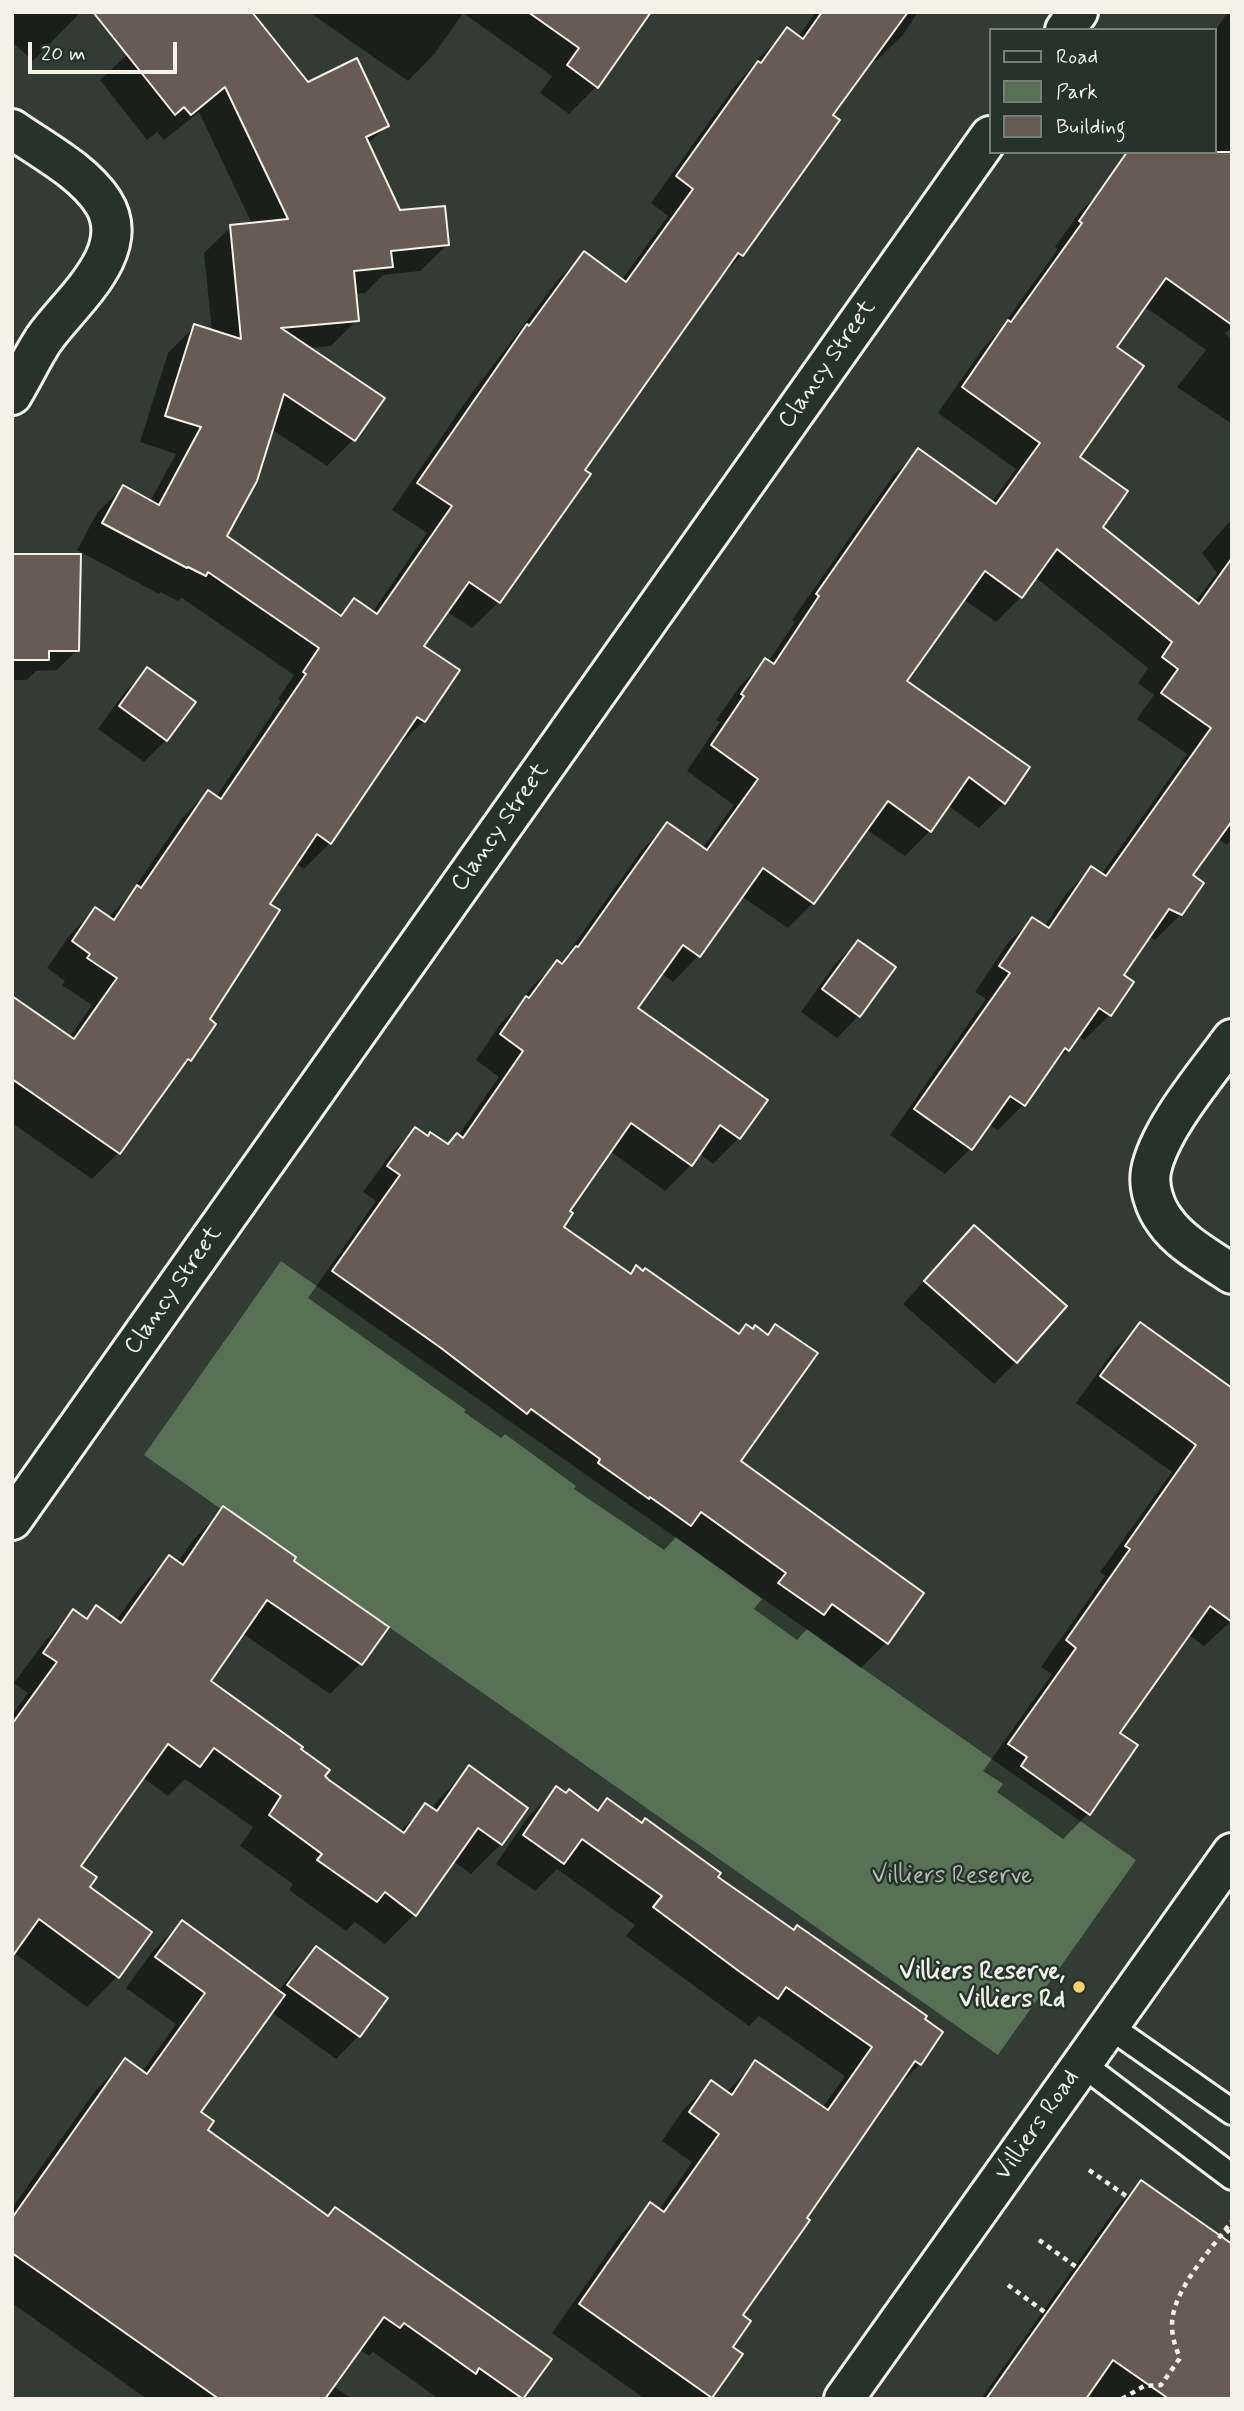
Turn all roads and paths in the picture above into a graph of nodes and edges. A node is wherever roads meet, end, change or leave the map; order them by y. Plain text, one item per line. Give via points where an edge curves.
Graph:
1 (1078, 12) edge
2 (1066, 28) edge
3 (12, 129) edge
4 (988, 139) edge
5 (12, 395) edge
6 (1232, 1039) edge
7 (1232, 1274) edge
8 (12, 1520) edge
9 (1232, 1853) edge
10 (1109, 2026) junction
11 (1082, 2064) junction
12 (1232, 2112) edge
13 (1089, 2170) dead end
14 (1232, 2177) edge
15 (1129, 2198) dead end
16 (1232, 2221) edge
17 (1226, 2229) junction
18 (1232, 2235) edge
19 (1038, 2240) dead end
20 (1079, 2269) dead end
21 (1008, 2285) dead end
22 (1046, 2313) dead end
23 (845, 2398) edge
24 (1122, 2399) edge

1 - 2 street
3 - 5 street via 86,183 104,203 112,226 109,248 98,272 44,339
4 - 8 street, Clancy Street
6 - 7 street via 1172,1123 1150,1172 1153,1199 1165,1223
9 - 10 street, Villiers Road
10 - 11 street, Villiers Road
10 - 12 lane
11 - 14 lane
11 - 23 street, Villiers Road
13 - 15 path
16 - 17 path
17 - 18 path
17 - 24 path via 1185,2286 1172,2316 1180,2358 1161,2385 1144,2386
19 - 20 path
21 - 22 path

